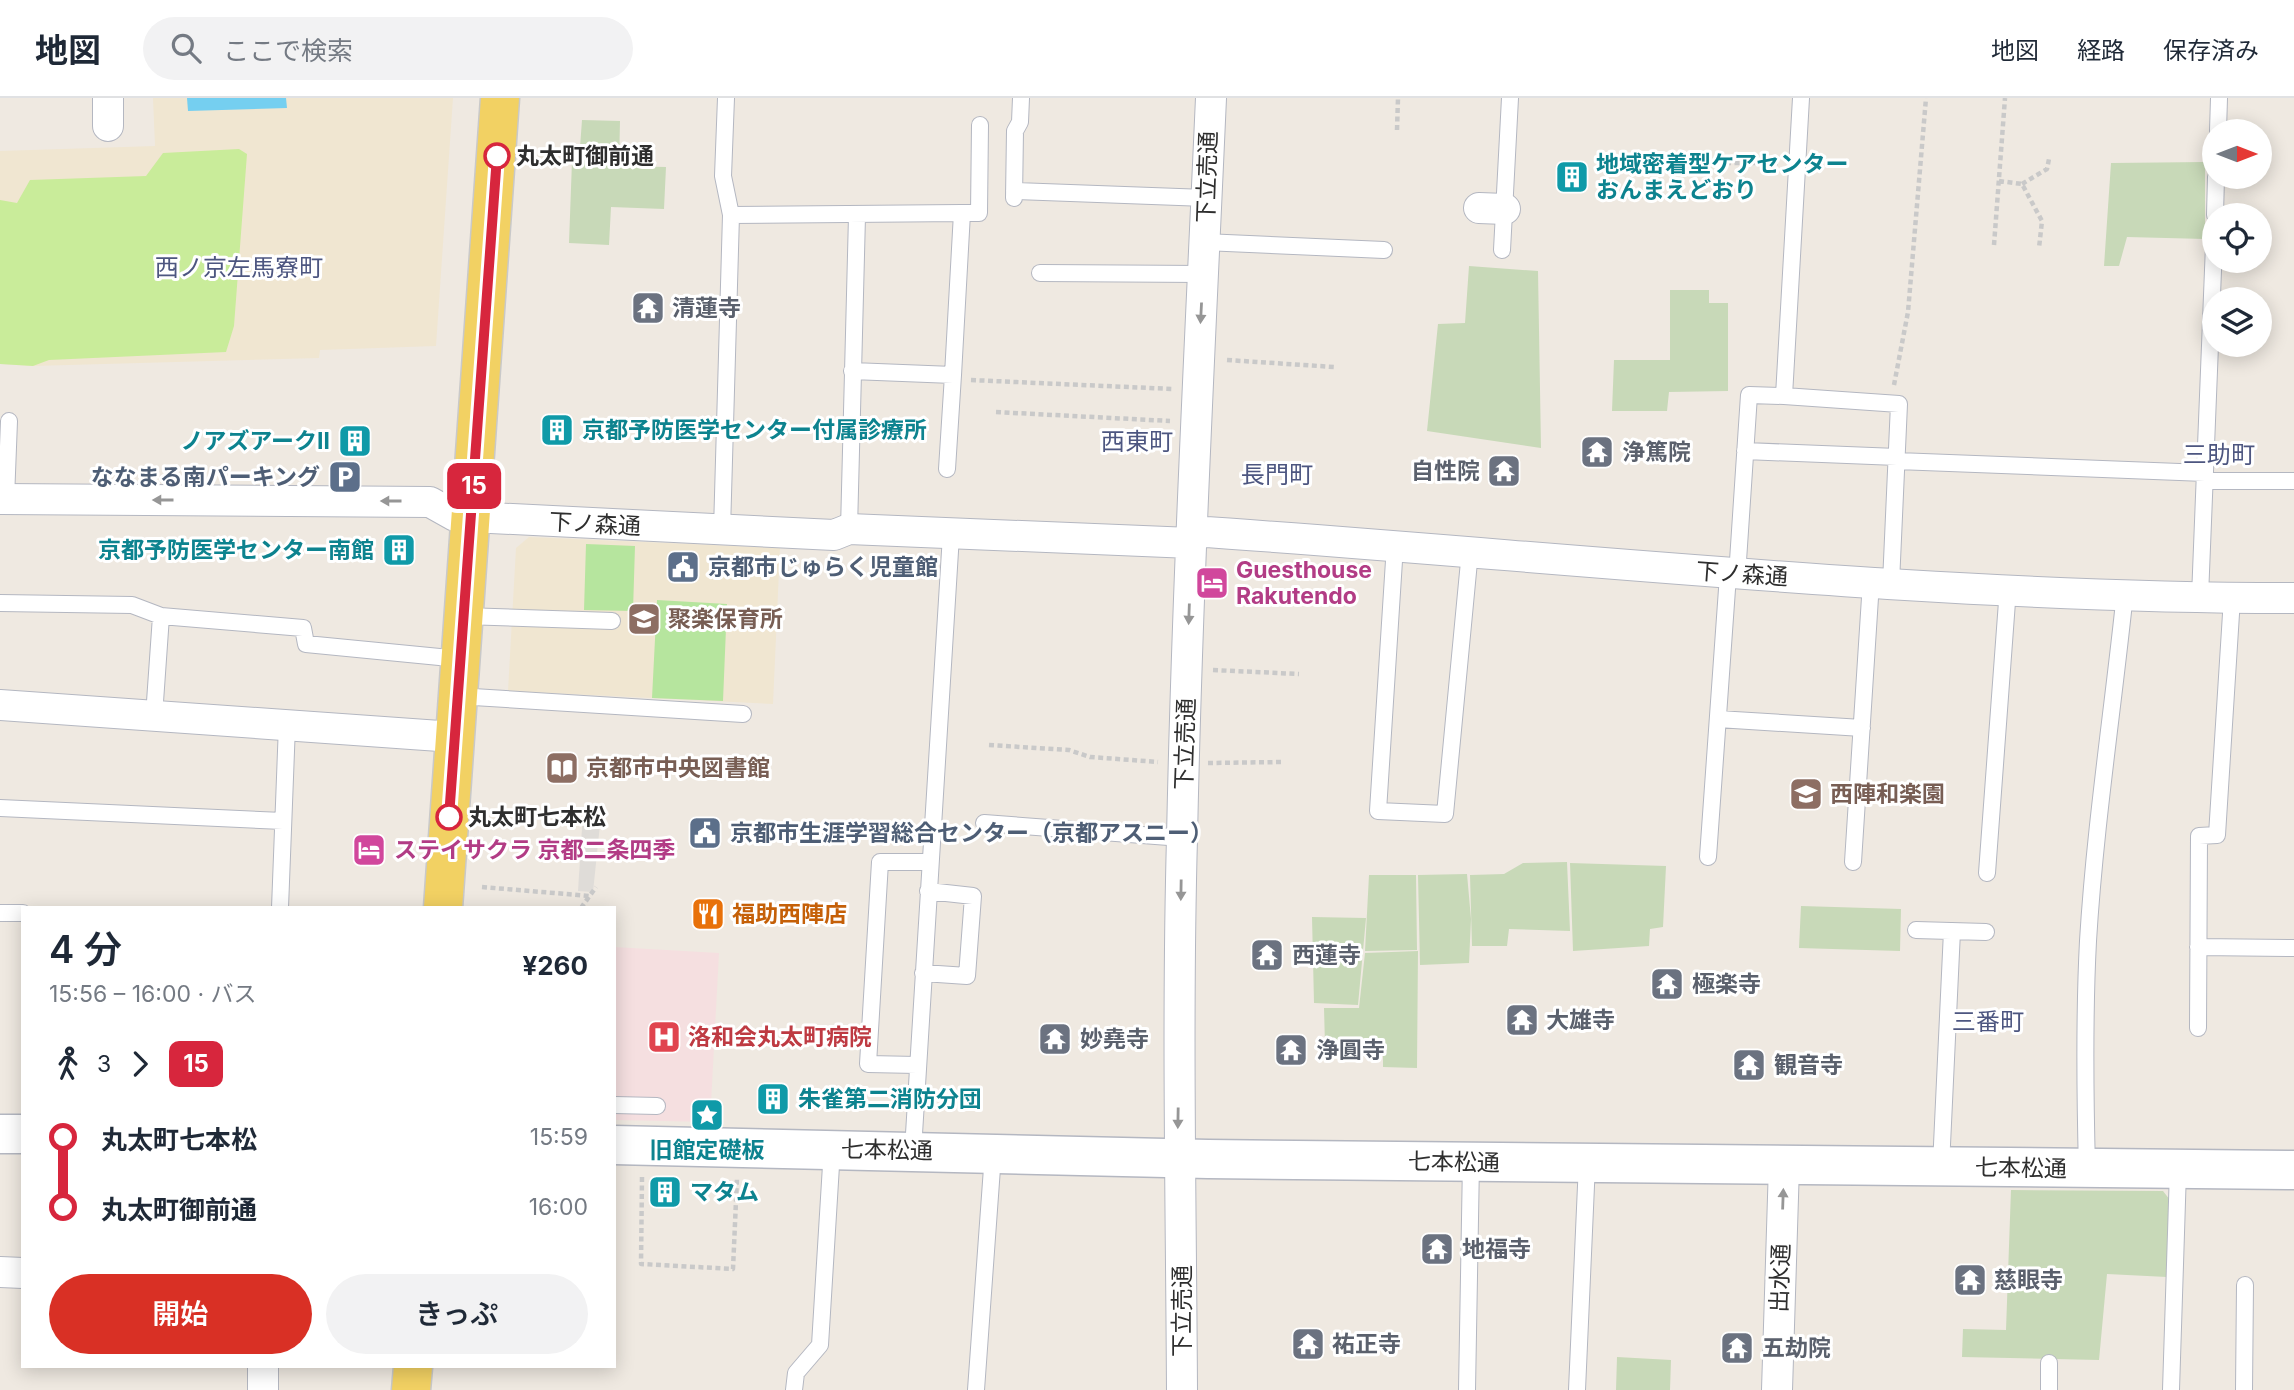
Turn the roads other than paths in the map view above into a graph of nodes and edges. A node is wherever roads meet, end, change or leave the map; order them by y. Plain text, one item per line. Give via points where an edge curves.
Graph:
1 (500, 98) edge
2 (726, 98) edge
3 (1021, 98) edge
4 (1211, 98) edge
5 (1510, 98) edge
6 (1801, 98) edge
7 (2219, 98) edge
8 (2218, 119) edge
9 (980, 125) dead end
10 (1206, 198) junction
11 (962, 213) junction
12 (731, 215) junction
13 (857, 216) junction
14 (1205, 242) junction
15 (1384, 250) dead end
16 (1502, 250) dead end
17 (1040, 273) dead end
18 (2213, 273) edge
19 (1203, 274) junction
20 (852, 371) junction
21 (953, 377) junction
22 (1784, 396) junction
23 (9, 421) dead end
24 (1745, 451) junction
25 (1897, 459) junction
26 (947, 469) dead end
27 (2205, 477) junction
28 (2294, 481) edge
29 (3, 499) edge
30 (463, 517) junction
31 (849, 529) junction
32 (722, 530) junction
33 (951, 535) junction
34 (1192, 537) junction
35 (1395, 545) junction
36 (1470, 551) junction
37 (1732, 575) junction
38 (1881, 583) junction
39 (2008, 588) junction
40 (2125, 593) junction
41 (2200, 597) junction
42 (2232, 598) junction
43 (2294, 598) edge
44 (0, 603) edge
45 (161, 616) junction
46 (463, 616) junction
47 (612, 621) dead end
48 (458, 678) junction
49 (0, 705) edge
50 (743, 715) dead end
51 (154, 716) junction
52 (1718, 719) junction
53 (287, 726) junction
54 (1862, 728) junction
55 (454, 737) junction
56 (0, 808) edge
57 (283, 821) junction
58 (984, 823) dead end
59 (1182, 838) junction
60 (1708, 857) dead end
61 (930, 862) junction
62 (1853, 862) dead end
63 (1987, 873) dead end
64 (928, 891) junction
65 (280, 906) edge
66 (443, 906) edge
67 (0, 913) edge
68 (21, 913) edge
69 (1916, 930) dead end
70 (1952, 931) junction
71 (1986, 932) dead end
72 (2198, 947) junction
73 (2294, 948) edge
74 (923, 973) junction
75 (2198, 1028) dead end
76 (917, 1065) junction
77 (616, 1105) edge
78 (657, 1105) dead end
79 (0, 1134) edge
80 (21, 1134) edge
81 (616, 1145) edge
82 (832, 1149) junction
83 (913, 1150) junction
84 (993, 1152) junction
85 (1179, 1157) junction
86 (1471, 1162) junction
87 (1587, 1163) junction
88 (1784, 1165) junction
89 (1941, 1167) junction
90 (2087, 1169) junction
91 (2178, 1170) junction
92 (2294, 1170) edge
93 (0, 1272) edge
94 (21, 1273) edge
95 (2245, 1285) dead end
96 (2049, 1363) dead end
97 (263, 1368) edge
98 (413, 1368) edge
99 (263, 1390) edge
100 (411, 1390) edge
101 (794, 1390) edge
102 (976, 1390) edge
103 (1182, 1390) edge
104 (1467, 1390) edge
105 (1577, 1390) edge
106 (1777, 1390) edge
107 (2049, 1390) edge
108 (2171, 1390) edge
109 (2244, 1390) edge

1 - 30 main road
2 - 12 lane via 723,176
3 - 10 lane via 1015,131 1014,196
4 - 10 street, 下立売通
5 - 16 lane via 1492,208
6 - 22 lane
7 - 8 lane
9 - 11 lane via 979,213
10 - 14 street, 下立売通
11 - 13 lane
11 - 21 lane
12 - 13 lane
12 - 32 lane
13 - 20 lane
14 - 15 lane
14 - 19 street, 下立売通
17 - 19 lane
18 - 27 lane
19 -> 34 street, 下立売通
20 - 21 lane
20 - 31 lane
21 - 26 lane
22 - 24 lane via 1749,395
22 - 25 lane via 1899,404
23 - 29 lane
24 - 25 lane
24 - 37 lane
25 - 27 lane
25 - 38 lane
27 - 28 lane
27 - 41 lane
30 -> 29 street, 下ノ森通 via 430,502
30 - 32 street, 下ノ森通
30 - 46 main road
31 - 32 street, 下ノ森通 via 834,535
31 - 33 street, 下ノ森通
33 - 34 street, 下ノ森通
33 - 61 lane
34 - 35 street, 下ノ森通
34 -> 59 street, 下立売通
35 - 36 street, 下ノ森通
35 - 36 lane via 1378,811 1445,814
36 - 37 street, 下ノ森通
37 - 38 street, 下ノ森通
37 - 52 lane
38 - 39 street, 下ノ森通
38 - 54 lane
39 - 40 street, 下ノ森通
39 - 63 lane
40 - 41 street, 下ノ森通
40 - 90 lane via 2088,943
41 - 42 street, 下ノ森通
42 - 43 street, 下ノ森通
42 - 72 lane via 2217,835 2199,836
44 - 45 lane via 132,606
45 - 48 lane via 303,628 306,645
45 - 51 lane
46 - 47 lane
46 - 48 main road
48 - 50 lane
48 - 55 main road
49 - 51 street
51 - 53 street
52 - 54 lane
52 - 60 lane
53 - 55 street
53 - 57 lane
54 - 62 lane
55 - 66 main road
56 - 57 lane
57 - 65 lane
58 - 59 lane
59 -> 85 street, 下立売通
61 - 64 lane
61 - 76 lane via 880,862 868,1064
64 - 74 lane
64 - 74 lane via 973,896 967,976
67 - 68 lane
69 - 70 lane
70 - 71 lane
70 - 89 lane
72 - 73 lane
72 - 75 lane
74 - 76 lane
76 - 83 lane
77 - 78 lane
79 - 80 street
81 - 82 street, 七本松通
82 - 83 street, 七本松通
82 - 101 lane via 820,1345 796,1373
83 - 84 street, 七本松通
84 - 85 street, 七本松通
84 - 102 lane
85 - 86 street, 七本松通
85 - 103 street, 下立売通
86 - 87 street, 七本松通
86 - 104 lane
87 - 88 street, 七本松通
87 - 105 lane
88 - 89 street, 七本松通
106 -> 88 street, 出水通
89 - 90 street, 七本松通
90 - 91 street, 七本松通
91 - 92 street, 七本松通
91 - 108 lane
93 - 94 street
95 - 109 lane
96 - 107 lane
97 - 99 street
98 - 100 main road

